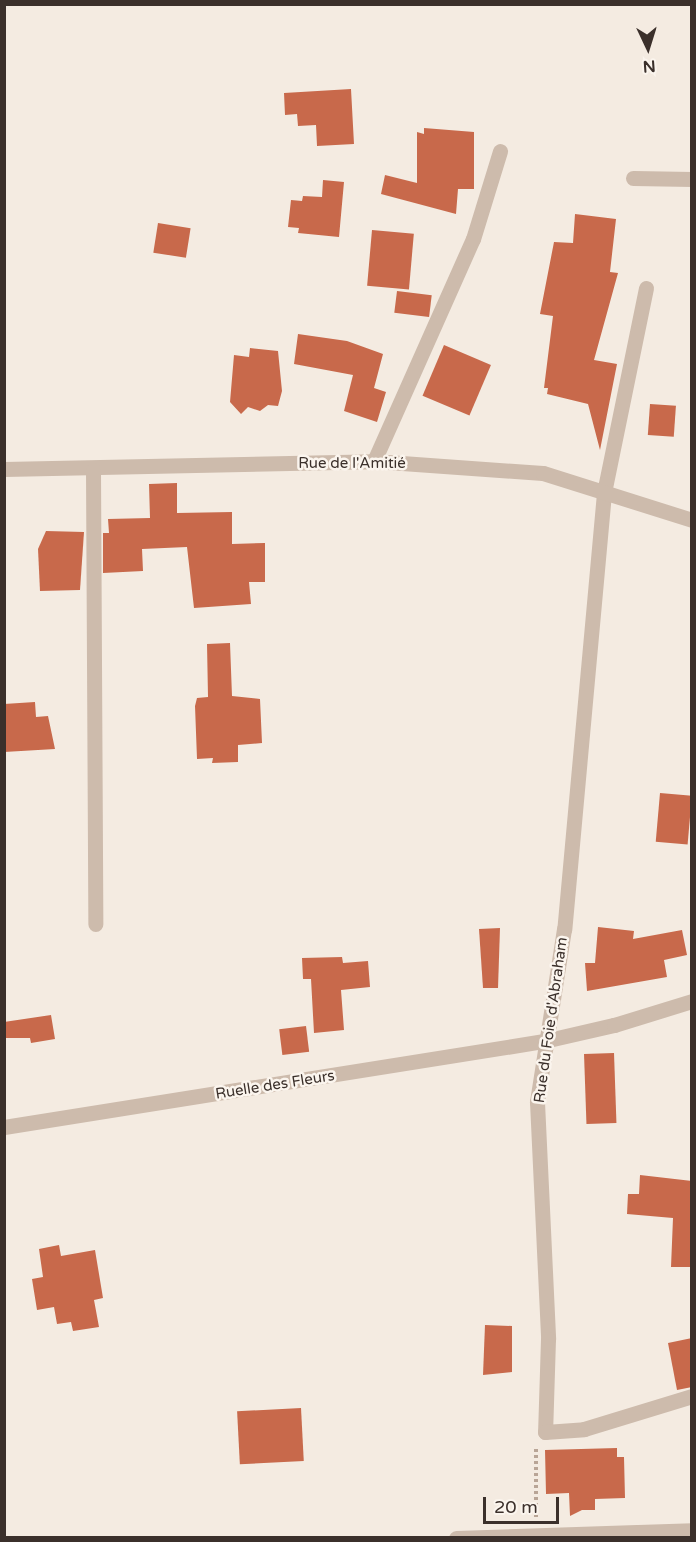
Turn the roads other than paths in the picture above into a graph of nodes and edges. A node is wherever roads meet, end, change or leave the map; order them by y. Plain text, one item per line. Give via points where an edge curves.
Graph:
1 (500, 151) dead end
2 (633, 178) dead end
3 (692, 179) edge
4 (646, 288) dead end
5 (374, 460) junction
6 (4, 469) edge
7 (93, 470) junction
8 (604, 493) junction
9 (692, 520) edge
10 (95, 924) dead end
11 (692, 1001) edge
12 (544, 1041) junction
13 (4, 1127) edge
14 (692, 1396) edge
15 (692, 1530) edge
16 (456, 1538) edge

1 - 5 street via 473,239
2 - 3 street
4 - 8 street, Rue du Foie d'Abraham
5 - 7 street, Rue de l'Amitié
5 - 8 street, Rue de l'Amitié via 543,473
6 - 7 street, Rue de l'Amitié
7 - 10 street
8 - 9 street, Rue de l'Amitié
8 - 12 street, Rue du Foie d'Abraham via 564,929
11 - 12 street, Ruelle des Fleurs
12 - 13 street, Ruelle des Fleurs
12 - 14 street, Rue du Foie d'Abraham via 537,1102 548,1339 545,1432 584,1429
15 - 16 street

